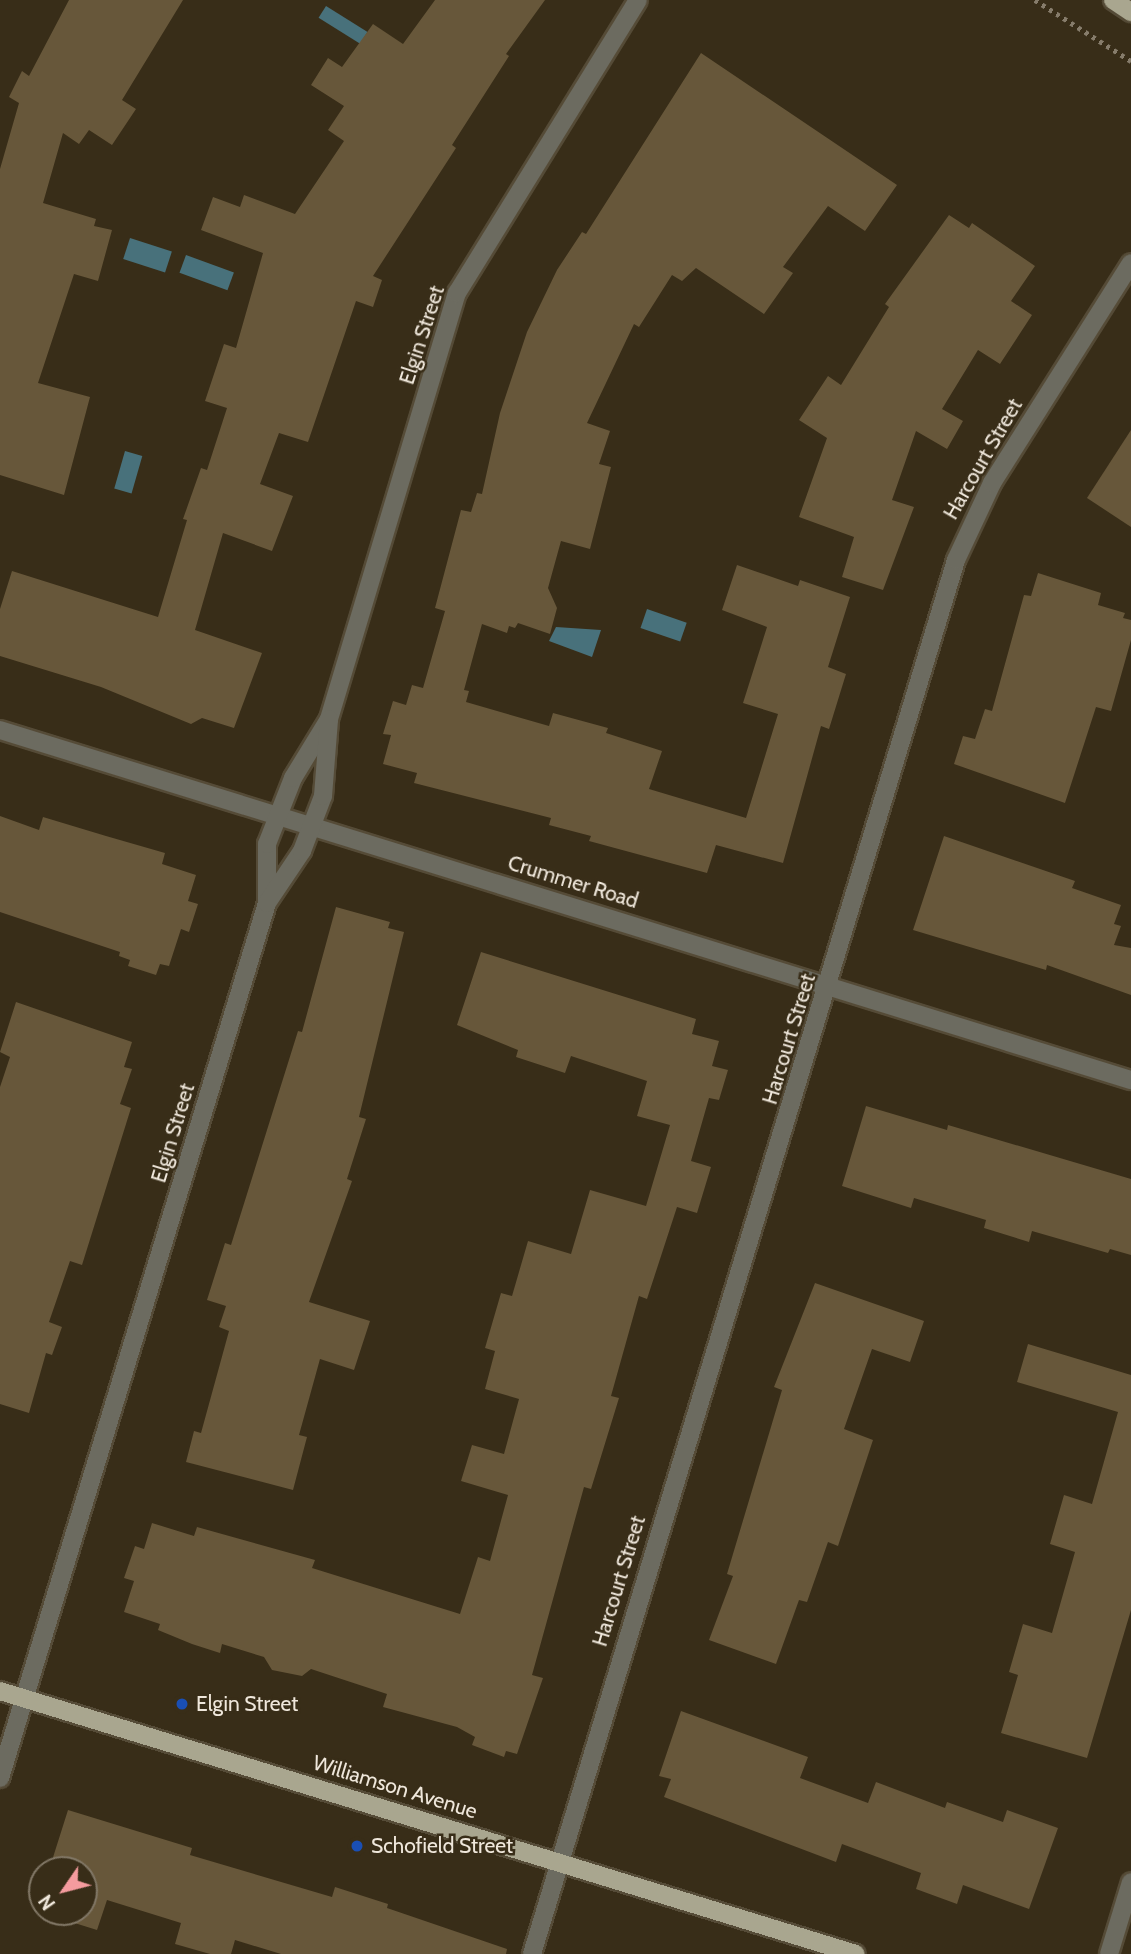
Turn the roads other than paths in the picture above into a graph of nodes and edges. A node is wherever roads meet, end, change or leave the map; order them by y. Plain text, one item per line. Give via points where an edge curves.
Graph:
1 (638, 0) edge
2 (1113, 0) edge
3 (1131, 12) edge
4 (1131, 263) edge
5 (329, 719) junction
6 (0, 730) edge
7 (279, 814) junction
8 (312, 825) junction
9 (267, 903) junction
10 (830, 987) junction
11 (1131, 1080) edge
12 (0, 1691) edge
13 (25, 1699) junction
14 (0, 1778) edge
15 (559, 1861) junction
16 (1131, 1882) edge
17 (532, 1954) edge
18 (856, 1954) edge
19 (1109, 1954) edge

1 - 5 street, Elgin Street via 457,293
2 - 3 main road
4 - 10 street, Harcourt Street via 966,532
5 - 7 street, Elgin Street via 293,778
5 - 8 street, Elgin Street via 329,763
6 - 7 street, Crummer Road
7 - 8 street, Crummer Road
7 - 9 street, Elgin Street via 267,844
8 - 9 street, Elgin Street via 302,850
8 - 10 street, Crummer Road
9 - 13 street, Elgin Street
10 - 11 street, Crummer Road
10 - 15 street, Harcourt Street via 657,1531
12 - 13 main road, Williamson Avenue
13 - 14 street, Elgin Street
13 - 15 main road, Williamson Avenue
15 - 17 street
15 - 18 main road, Williamson Avenue
16 - 19 street

